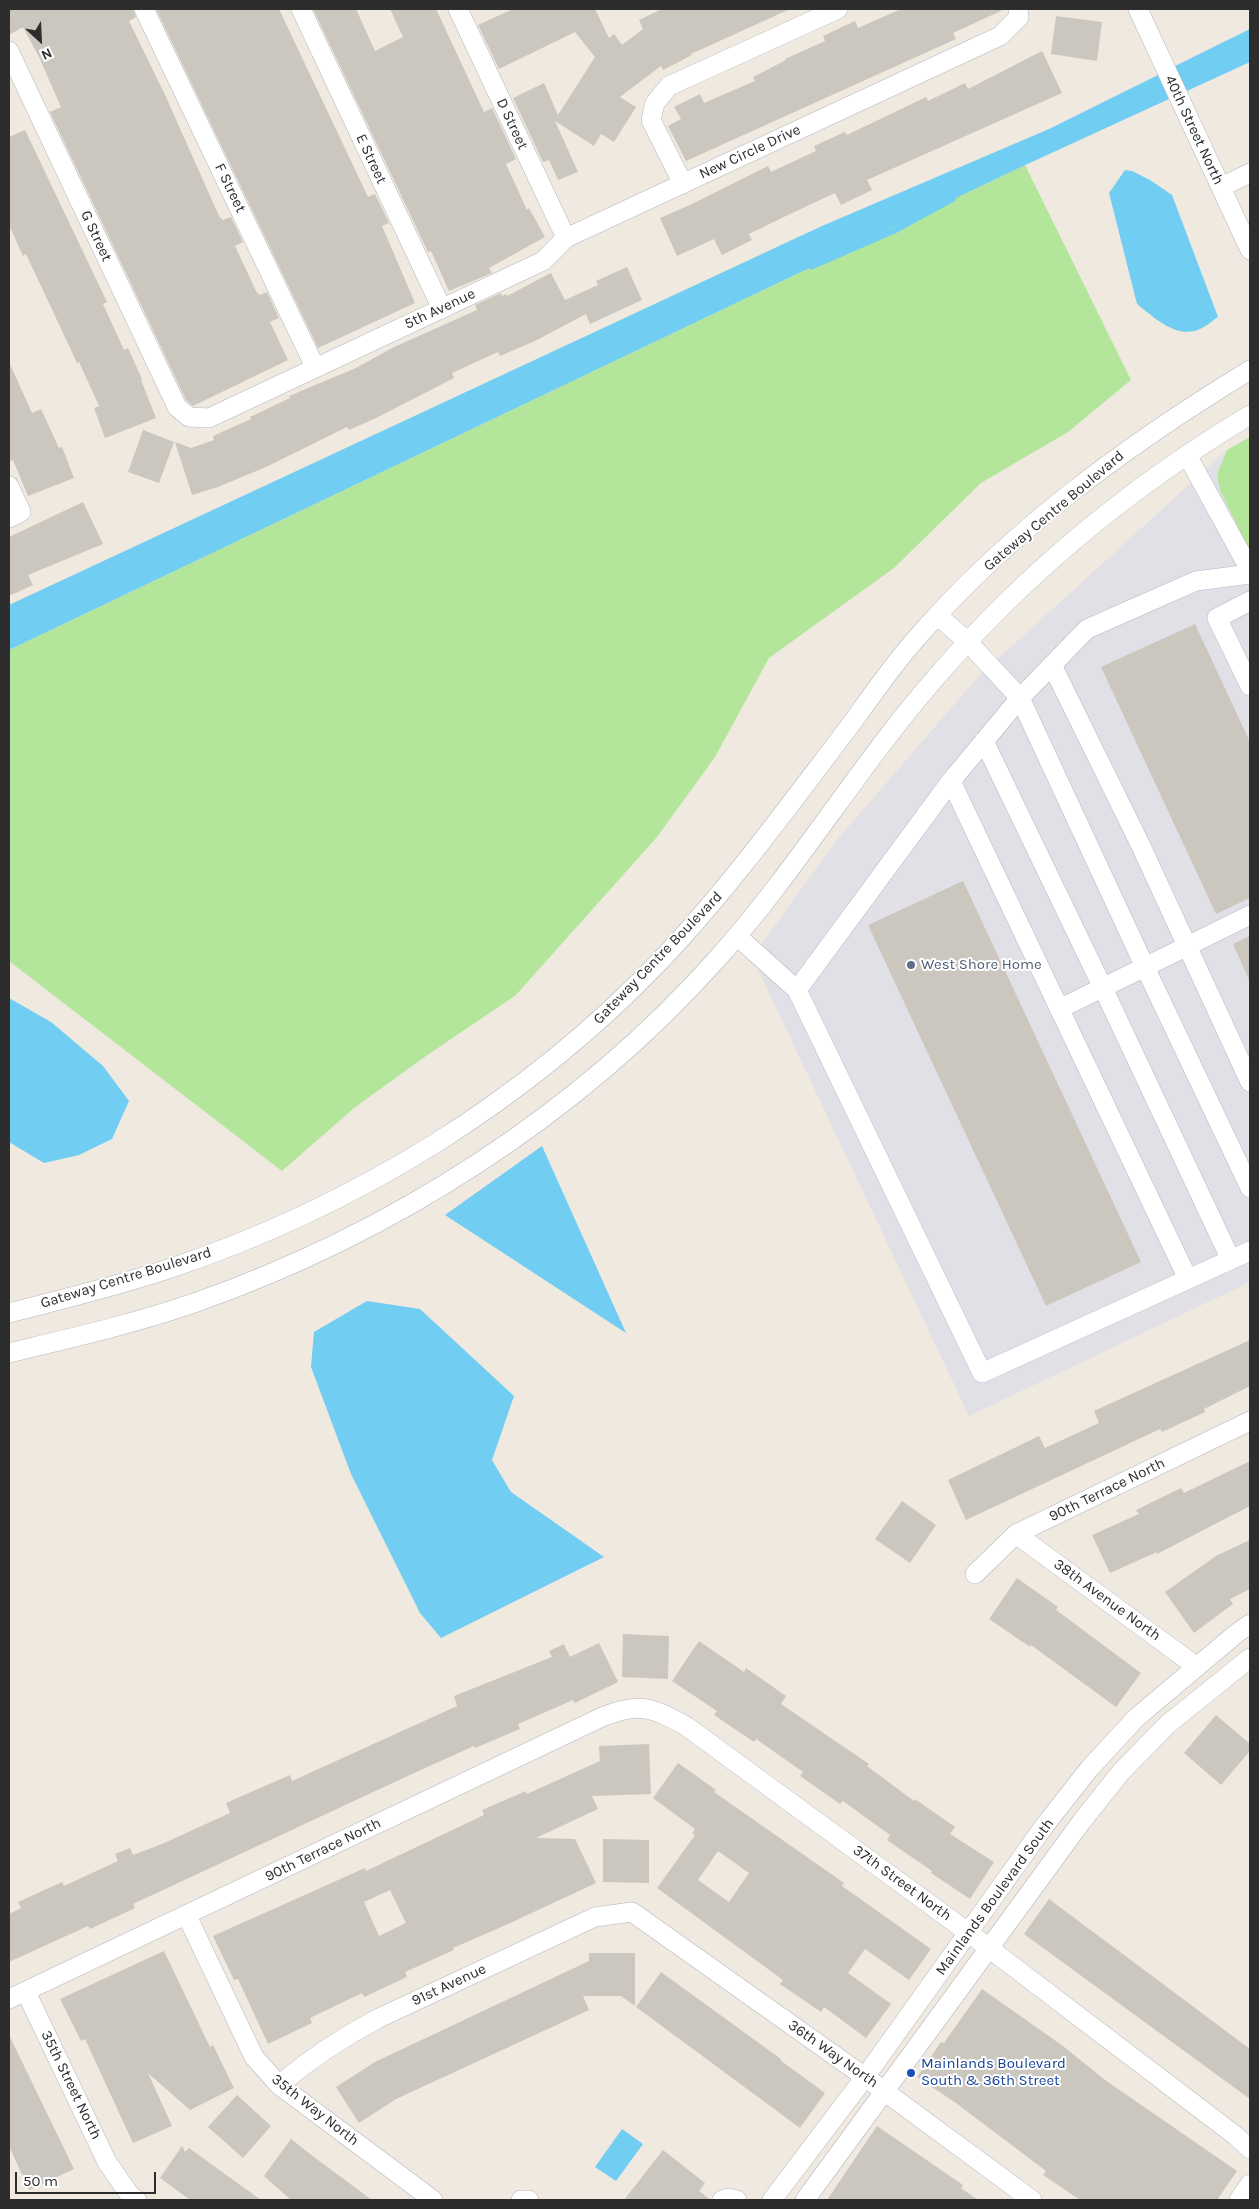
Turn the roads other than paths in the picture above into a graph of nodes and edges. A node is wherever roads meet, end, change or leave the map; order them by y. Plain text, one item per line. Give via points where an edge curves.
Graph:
1 (144, 9) edge
2 (301, 9) edge
3 (838, 9) edge
4 (1018, 9) edge
5 (1138, 9) edge
6 (461, 10) edge
7 (9, 51) edge
8 (1250, 173) edge
9 (683, 184) junction
10 (1221, 187) junction
11 (566, 238) junction
12 (1250, 250) edge
13 (442, 309) junction
14 (315, 366) junction
15 (1250, 370) edge
16 (1250, 415) edge
17 (189, 417) joint
18 (1187, 455) junction
19 (9, 486) edge
20 (15, 515) edge
21 (1250, 570) edge
22 (1250, 574) edge
23 (1250, 601) edge
24 (938, 616) junction
25 (968, 642) junction
26 (1052, 666) junction
27 (1250, 686) edge
28 (1020, 698) junction
29 (984, 742) junction
30 (951, 781) junction
31 (1250, 915) edge
32 (737, 936) junction
33 (1187, 946) junction
34 (1145, 967) junction
35 (1103, 988) junction
36 (797, 990) junction
37 (1059, 1009) junction
38 (1250, 1082) edge
39 (1250, 1188) edge
40 (1250, 1251) edge
41 (1231, 1260) junction
42 (1188, 1279) junction
43 (9, 1312) edge
44 (9, 1353) edge
45 (1250, 1421) edge
46 (1016, 1534) junction
47 (975, 1574) dead end
48 (1244, 1629) edge
49 (1250, 1651) edge
50 (1250, 1658) edge
51 (1197, 1667) junction
52 (639, 1707) joint
53 (632, 1912) joint
54 (187, 1916) junction
55 (969, 1933) junction
56 (990, 1948) junction
57 (17, 1995) edge
58 (865, 2077) junction
59 (279, 2086) junction
60 (885, 2091) junction
61 (1250, 2149) edge
62 (1250, 2184) edge
63 (137, 2200) edge
64 (434, 2200) edge
65 (521, 2200) edge
66 (529, 2200) edge
67 (722, 2200) edge
68 (737, 2200) edge
69 (772, 2200) edge
70 (805, 2200) edge
71 (1032, 2200) edge
72 (1238, 2200) edge

1 - 14 street, F Street
2 - 13 street, E Street
3 - 9 street, New Circle Drive via 669,86 654,104 651,120
4 - 9 street, New Circle Drive via 1019,17 1000,36
5 - 10 street, 40th Street North
6 - 11 street, D Street
7 - 17 street, G Street via 177,407
8 - 10 street
9 - 11 street, 5th Avenue
10 - 12 street, 40th Street North
11 - 13 street, 5th Avenue via 543,261
13 - 14 street, 5th Avenue
14 - 17 street, 5th Avenue via 209,418
15 - 24 street, Gateway Centre Boulevard via 1123,452 1050,509 988,564
16 - 18 street
18 - 21 street
18 - 25 street via 1097,521 1040,570
19 - 20 street
22 - 26 street via 1196,581 1087,629
23 - 27 street via 1217,618
24 - 25 street
24 - 43 street, Gateway Centre Boulevard via 914,640 724,890 652,969 533,1077 400,1165 267,1232 170,1268
25 - 28 street
25 - 32 street via 894,730
26 - 28 street
26 - 33 street
28 - 29 street
28 - 34 street
29 - 30 street
29 - 35 street
30 - 36 street
30 - 37 street
31 - 33 street
32 - 36 street
32 - 44 street via 663,1016 592,1079 521,1134 448,1182 367,1228 196,1302 126,1324
33 - 34 street
33 - 38 street
34 - 35 street
34 - 39 street
35 - 37 street
35 - 41 street
36 - 42 street via 982,1373
37 - 42 street
40 - 41 street
41 - 42 street
45 - 46 street, 90th Terrace North
46 - 47 street, 90th Terrace North
46 - 51 street, 38th Avenue North
48 - 49 street
48 - 51 street, Mainlands Boulevard South
50 - 56 street, Mainlands Boulevard South via 1168,1724 1121,1772
51 - 55 street, Mainlands Boulevard South via 1136,1718 1089,1769
52 - 54 street, 90th Terrace North via 602,1717
52 - 55 street, 37th Street North via 660,1712 686,1726
53 - 58 street, 36th Way North
53 - 59 street, 91st Avenue via 595,1917 379,2018 311,2058
54 - 57 street, 90th Terrace North
54 - 59 street, 35th Way North via 254,2056
55 - 56 street, 37th Street North
55 - 58 street, Mainlands Boulevard South
56 - 60 street, Mainlands Boulevard South
56 - 61 street, 37th Street North
57 - 63 street, 35th Street North via 107,2162 129,2194
58 - 60 street, 36th Way North
58 - 69 street, Mainlands Boulevard South
59 - 64 street, 35th Way North
60 - 70 street, Mainlands Boulevard South
60 - 71 street, 36th Way North
62 - 72 street
65 - 66 street
67 - 68 street

